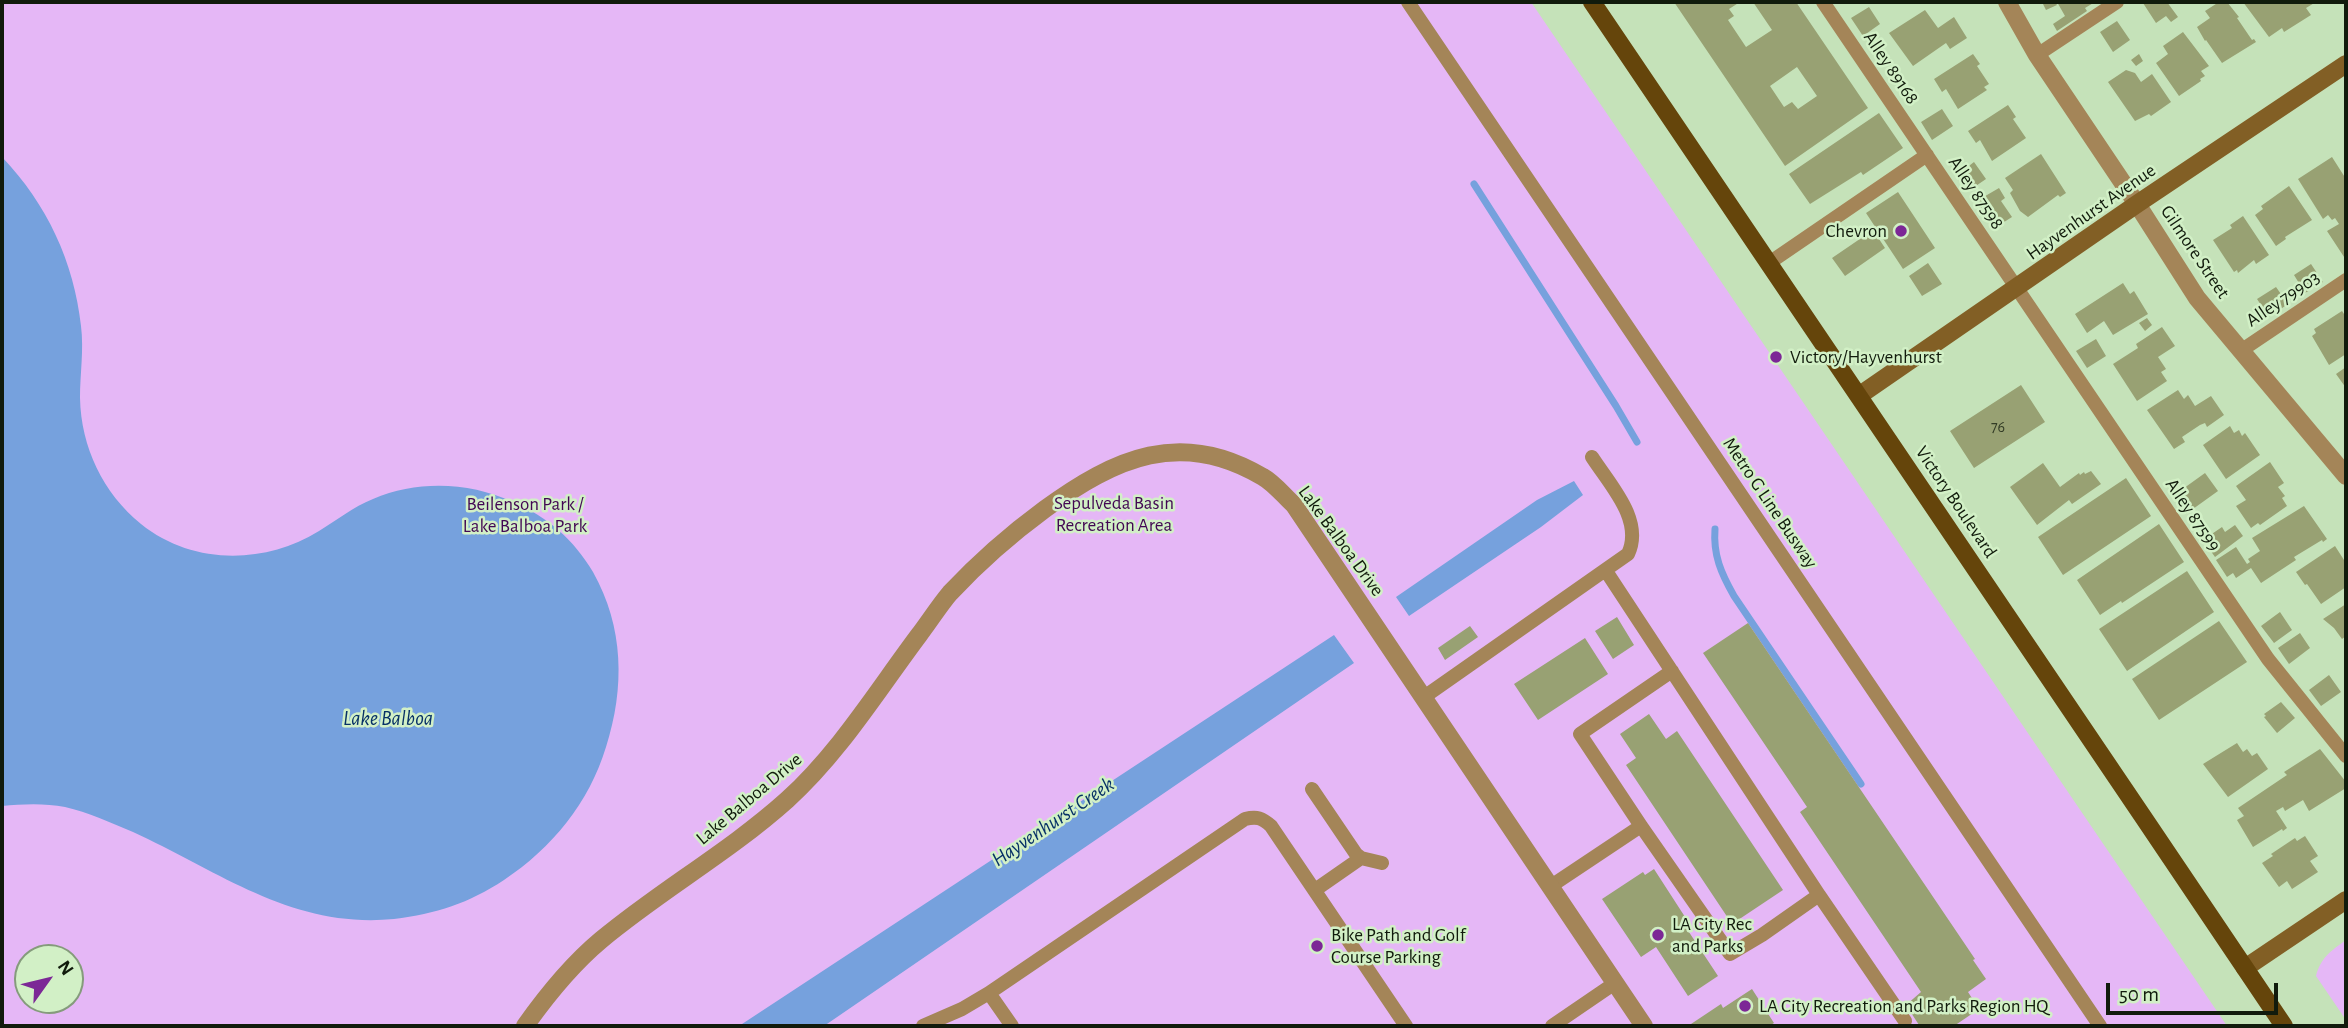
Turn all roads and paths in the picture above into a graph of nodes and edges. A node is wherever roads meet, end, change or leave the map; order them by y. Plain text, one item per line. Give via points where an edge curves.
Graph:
1 (1408, 2) edge
2 (1592, 2) edge
3 (1823, 2) edge
4 (2007, 2) edge
5 (2117, 2) edge
6 (2037, 55) junction
7 (2346, 64) edge
8 (1927, 155) junction
9 (2137, 204) junction
10 (1769, 263) junction
11 (2346, 280) edge
12 (2017, 288) junction
13 (2242, 350) junction
14 (1860, 395) junction
15 (1592, 457) dead end
16 (2346, 476) edge
17 (1606, 570) junction
18 (1672, 671) junction
19 (1424, 697) junction
20 (2346, 757) edge
21 (1312, 789) dead end
22 (1641, 826) junction
23 (1361, 858) junction
24 (1381, 863) dead end
25 (1550, 886) junction
26 (1315, 890) junction
27 (1819, 895) junction
28 (2346, 900) edge
29 (2245, 968) junction
30 (1615, 984) junction
31 (989, 993) junction
32 (1905, 1021) dead end
33 (525, 1026) edge
34 (923, 1026) edge
35 (1012, 1026) edge
36 (1406, 1026) edge
37 (1552, 1026) edge
38 (1644, 1026) edge
39 (2100, 1026) edge
40 (2284, 1026) edge

1 - 39 lane, Metro G Line Busway
2 - 10 main road, Victory Boulevard
3 - 8 lane, Alley 89168
4 - 6 street, Gilmore Street
5 - 6 lane
6 - 9 street, Gilmore Street
7 - 9 main road, Hayvenhurst Avenue
8 - 10 lane
8 - 12 lane, Alley 87598
9 - 12 main road, Hayvenhurst Avenue
9 - 13 street, Gilmore Street via 2197,298
10 - 14 main road, Victory Boulevard
11 - 13 lane, Alley 79903
12 - 14 main road, Hayvenhurst Avenue
12 - 20 lane, Alley 87599 via 2267,659
13 - 16 street, Gilmore Street
14 - 29 main road, Victory Boulevard
15 - 17 lane via 1629,515 1634,542 1628,554
17 - 18 lane
17 - 19 lane
18 - 22 lane via 1580,734
18 - 27 lane
19 - 25 street, Lake Balboa Drive
19 - 33 street, Lake Balboa Drive via 1294,505 1266,478 1234,462 1194,453 1137,457 1081,482 983,559 949,595 822,765 758,824 601,940 569,970
21 - 23 lane
22 - 25 lane
22 - 27 lane via 1730,954
23 - 24 lane
23 - 26 lane
25 - 30 street, Lake Balboa Drive
26 - 31 lane via 1271,826 1264,819 1245,819
26 - 36 lane
27 - 32 lane
28 - 29 main road
29 - 40 main road, Victory Boulevard
30 - 37 lane
30 - 38 street, Lake Balboa Drive
31 - 34 lane
31 - 35 lane

